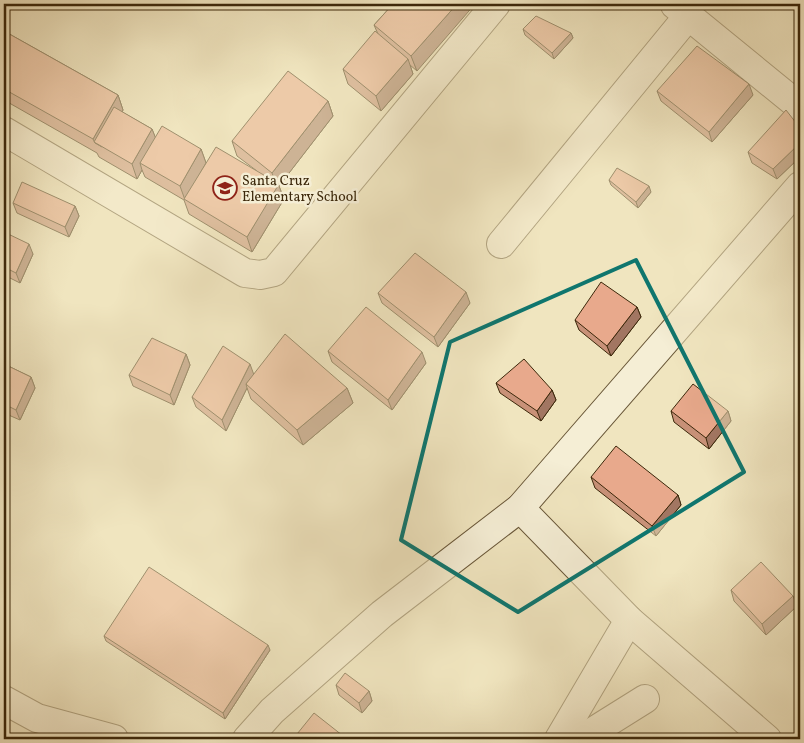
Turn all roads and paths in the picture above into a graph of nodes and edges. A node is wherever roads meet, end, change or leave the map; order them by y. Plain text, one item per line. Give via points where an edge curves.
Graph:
1 (496, 4) edge
2 (681, 10) edge
3 (800, 107) edge
4 (4, 131) edge
5 (800, 186) edge
6 (501, 244) dead end
7 (520, 508) junction
8 (629, 620) junction
9 (645, 699) dead end
10 (4, 700) edge
11 (114, 739) edge
12 (247, 739) edge
13 (559, 739) edge
14 (582, 739) edge
15 (767, 739) edge

1 - 4 street via 274,272 260,275 245,272
2 - 3 street
2 - 6 street
5 - 7 street
7 - 8 street
7 - 12 street via 382,614 272,712
8 - 13 street
8 - 15 street
9 - 14 street
10 - 11 street via 38,718

